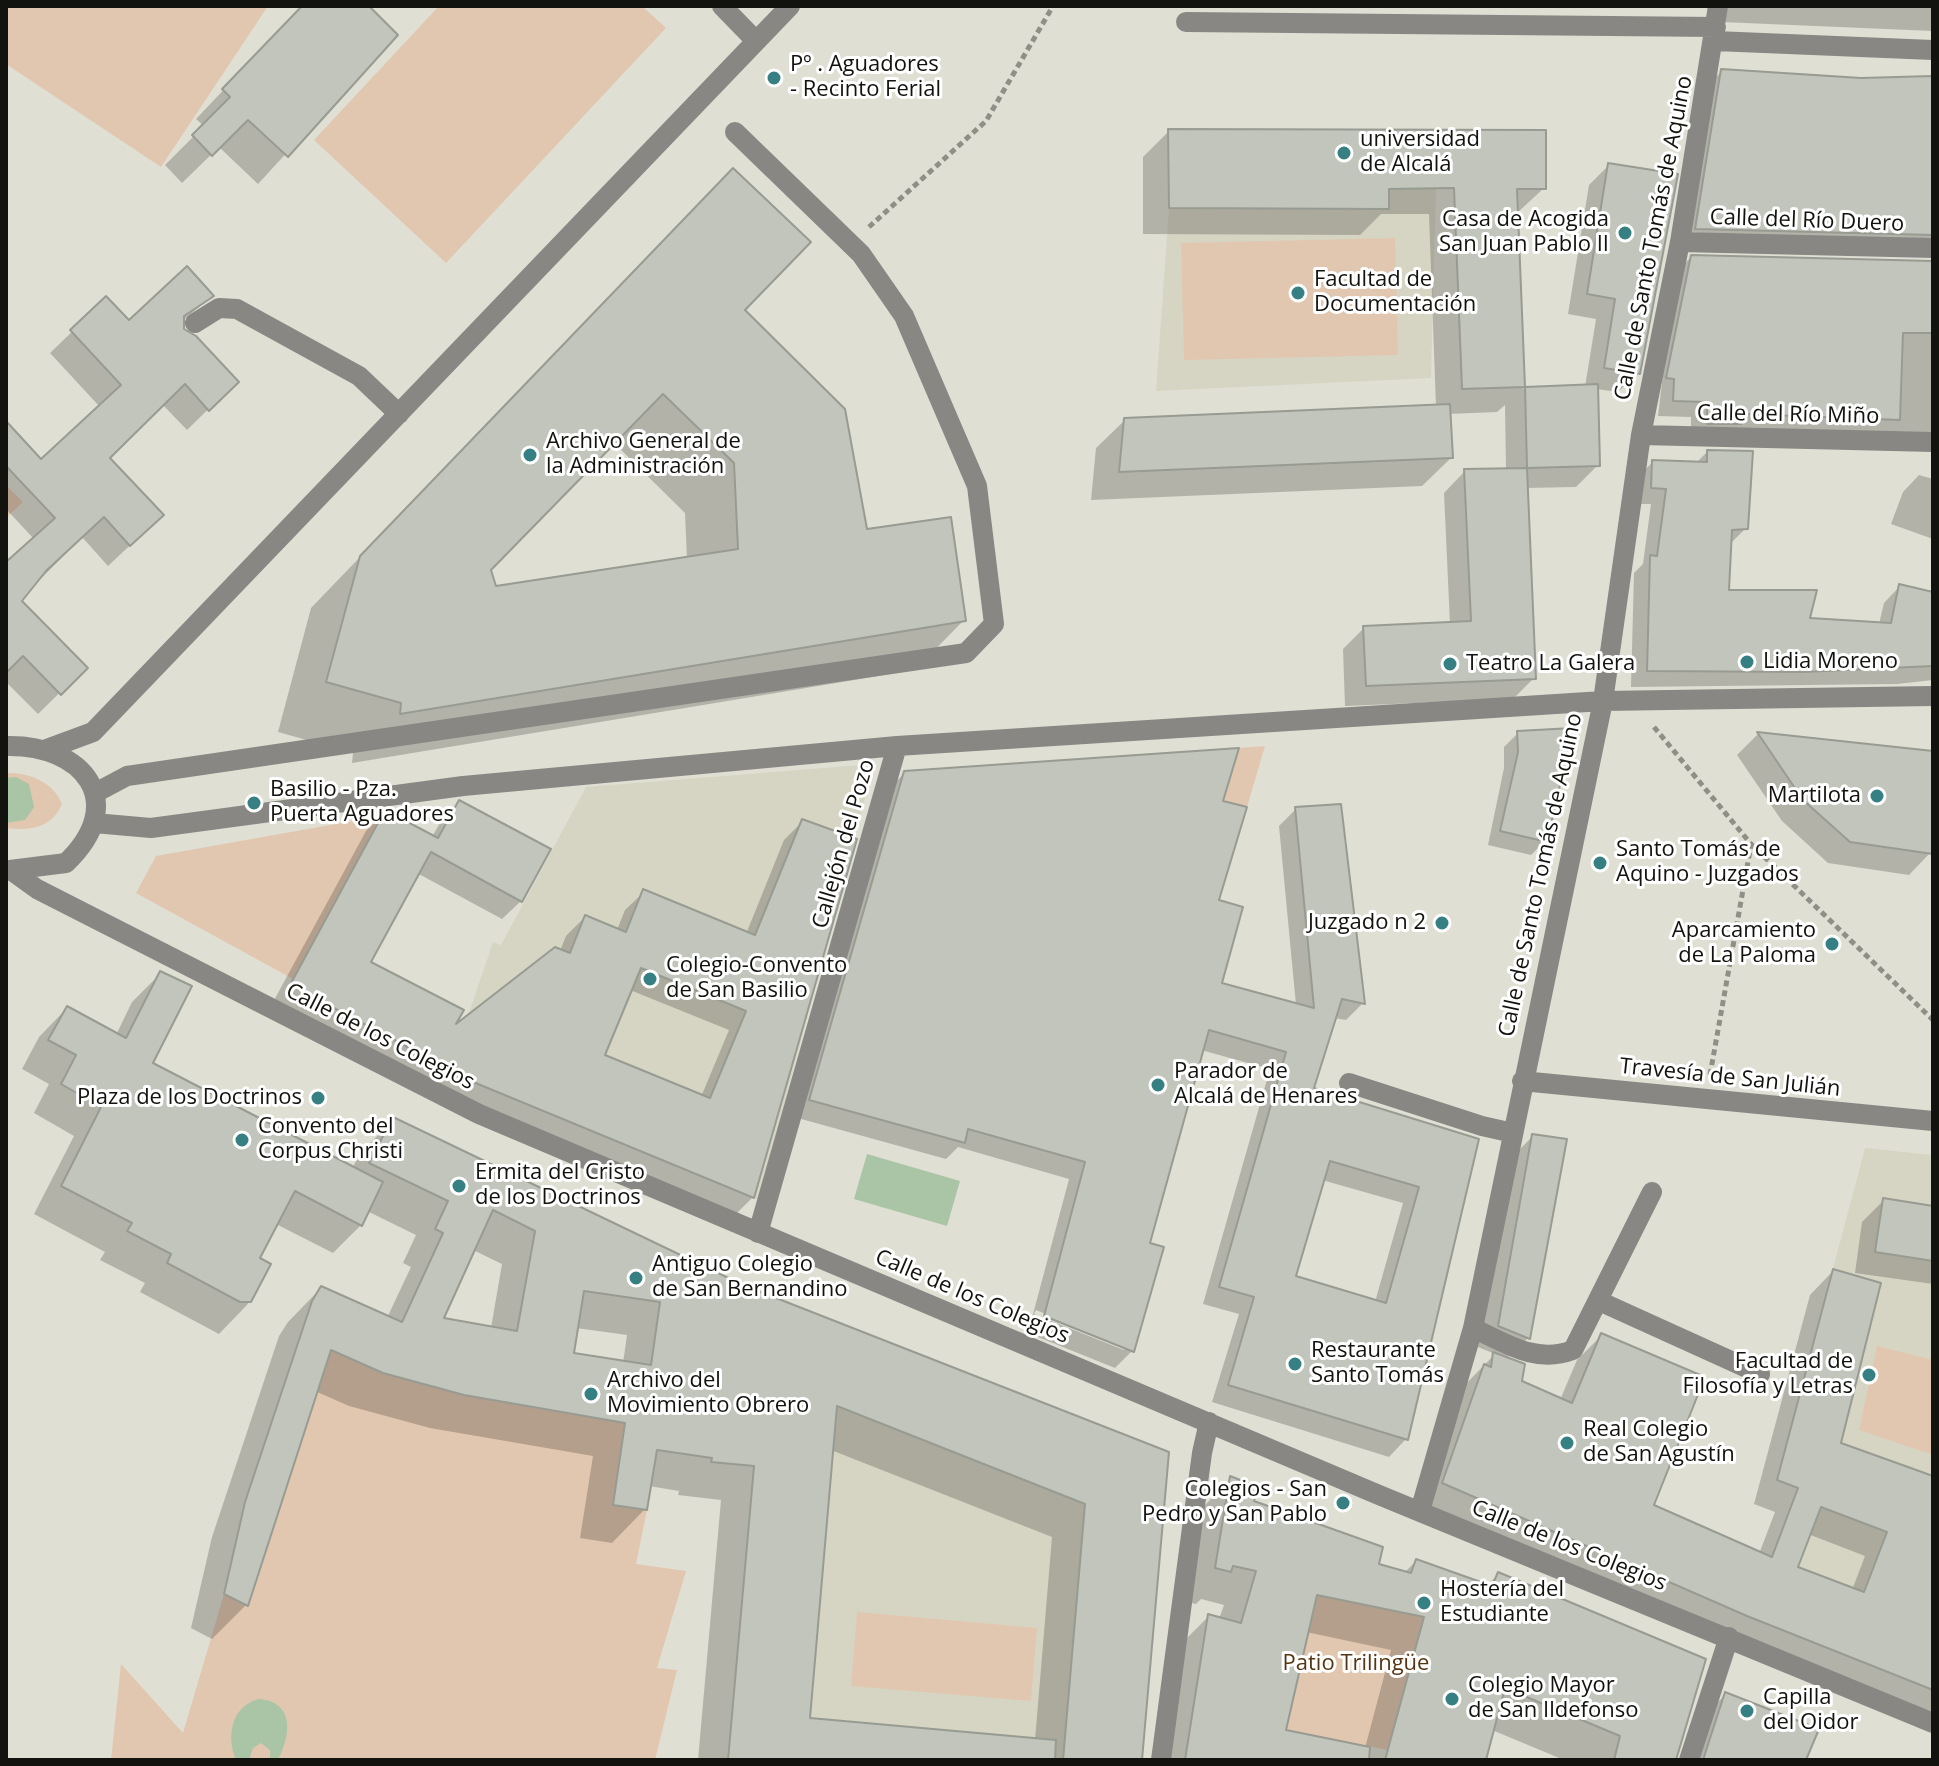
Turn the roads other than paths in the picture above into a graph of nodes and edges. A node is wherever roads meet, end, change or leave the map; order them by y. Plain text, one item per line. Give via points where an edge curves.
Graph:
1 (722, 6) edge
2 (790, 6) edge
3 (1718, 6) edge
4 (1370, 14) edge
5 (1186, 22) dead end
6 (1715, 34) junction
7 (756, 41) junction
8 (1933, 50) edge
9 (735, 132) dead end
10 (1680, 242) junction
11 (1933, 248) edge
12 (195, 323) dead end
13 (399, 414) junction
14 (1641, 435) junction
15 (1933, 442) edge
16 (1933, 696) edge
17 (1603, 701) junction
18 (93, 732) junction
19 (6, 746) edge
20 (897, 746) junction
21 (47, 749) junction
22 (85, 771) junction
23 (97, 792) junction
24 (94, 823) junction
25 (9, 870) edge
26 (1522, 1081) junction
27 (1349, 1083) dead end
28 (1933, 1121) edge
29 (1513, 1133) junction
30 (1652, 1192) dead end
31 (758, 1233) junction
32 (1599, 1301) junction
33 (1473, 1328) junction
34 (1760, 1374) dead end
35 (1209, 1422) junction
36 (1420, 1511) junction
37 (1729, 1637) junction
38 (1933, 1723) edge
39 (1161, 1760) edge
40 (1689, 1760) edge

1 - 7 street
2 - 7 street
3 - 6 street, Calle de Santo Tomás de Aquino
4 - 5 street
4 - 6 street
6 - 8 street
6 - 10 street, Calle de Santo Tomás de Aquino
7 - 13 street
9 - 23 street via 850,243 904,316 977,486 994,624 966,653 127,776
10 - 11 street, Calle del Río Duero
10 - 14 street, Calle de Santo Tomás de Aquino
12 - 13 street via 219,308 237,309 359,376
13 - 18 street
14 - 15 street, Calle del Río Miño
14 - 17 street, Calle de Santo Tomás de Aquino
16 - 17 street
17 - 20 street
17 - 26 street, Calle de Santo Tomás de Aquino
18 - 21 street
18 - 22 street
19 - 21 street
20 - 24 street via 463,786 151,828
20 - 31 street, Callejón del Pozo
21 - 22 street
22 - 23 street
23 - 24 street
24 - 25 street via 66,863
25 - 31 street, Calle de los Colegios via 479,1114
26 - 28 street, Travesía de San Julián
26 - 29 street, Calle de Santo Tomás de Aquino
27 - 29 street
29 - 33 street, Calle de Santo Tomás de Aquino
30 - 32 street
31 - 35 street, Calle de los Colegios
32 - 33 street via 1573,1350 1552,1358
32 - 34 street
33 - 36 street, Calle de Santo Tomás de Aquino
35 - 36 street, Calle de los Colegios
35 - 39 street
36 - 37 street, Calle de los Colegios
37 - 38 street, Calle de los Colegios
37 - 40 street

